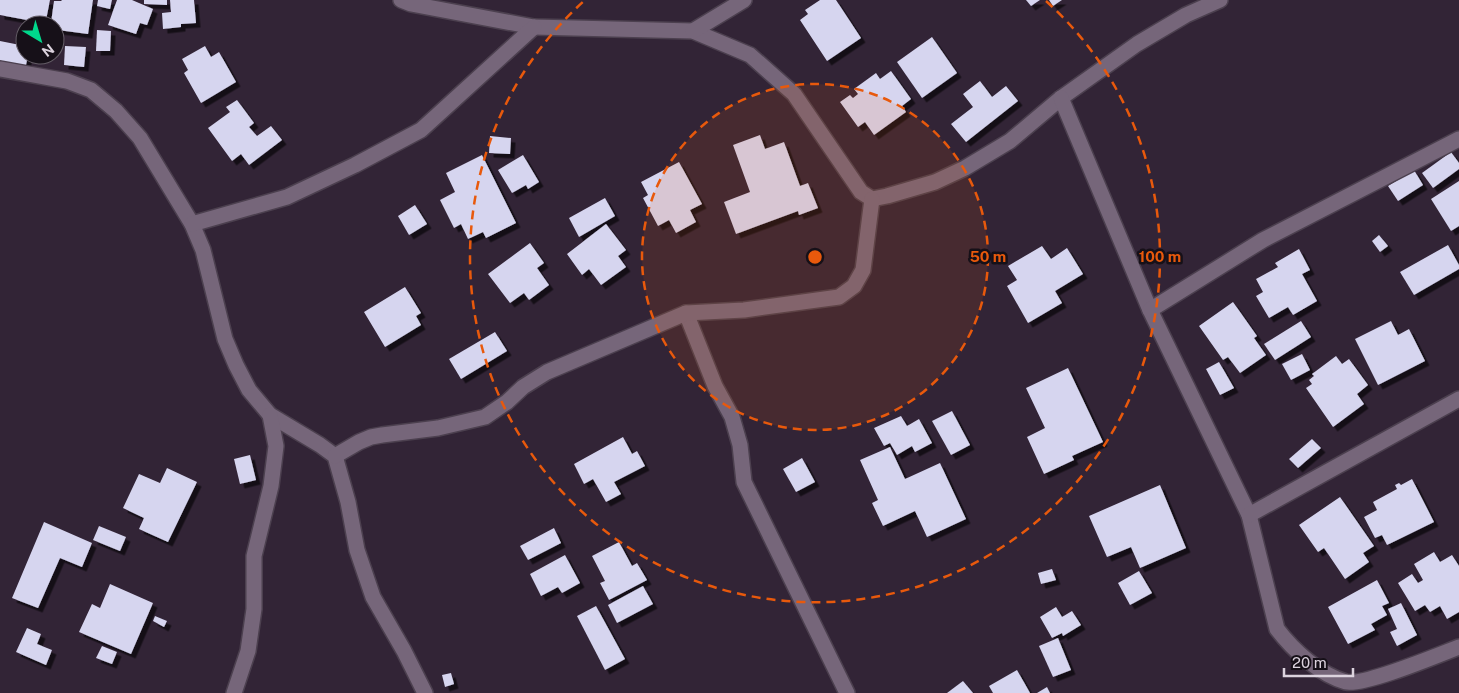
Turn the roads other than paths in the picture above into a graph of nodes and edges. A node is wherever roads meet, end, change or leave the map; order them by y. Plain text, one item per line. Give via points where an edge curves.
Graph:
1 (401, 0) edge
2 (744, 0) edge
3 (1220, 0) edge
4 (534, 27) junction
5 (693, 31) junction
6 (0, 69) edge
7 (1062, 98) junction
8 (1459, 139) edge
9 (872, 199) junction
10 (192, 224) junction
11 (1150, 310) junction
12 (686, 313) junction
13 (1459, 399) edge
14 (270, 415) junction
15 (334, 456) junction
16 (1249, 515) junction
17 (1459, 647) edge
18 (234, 693) edge
19 (425, 693) edge
20 (847, 693) edge

1 - 4 street
2 - 5 street
3 - 7 street via 1186,15 1137,44
4 - 5 street
4 - 10 street via 420,130 287,197
5 - 9 street via 750,55 787,87 861,192
6 - 10 street via 67,81 98,95 140,138
7 - 9 street via 1010,141 965,168 935,182
7 - 11 street
8 - 11 street via 1264,240
9 - 12 street via 863,270 854,286 839,297 744,310
10 - 14 street via 225,339 249,390
11 - 16 street
12 - 15 street via 547,372 485,417 438,428 382,434
12 - 20 street via 715,386 732,417 740,445 744,482
13 - 16 street
14 - 15 street
14 - 18 street via 276,446 271,486 254,556 254,609 248,651
15 - 19 street via 348,502 357,550 373,597
16 - 17 street via 1277,629 1288,643 1318,668 1347,682 1368,680

